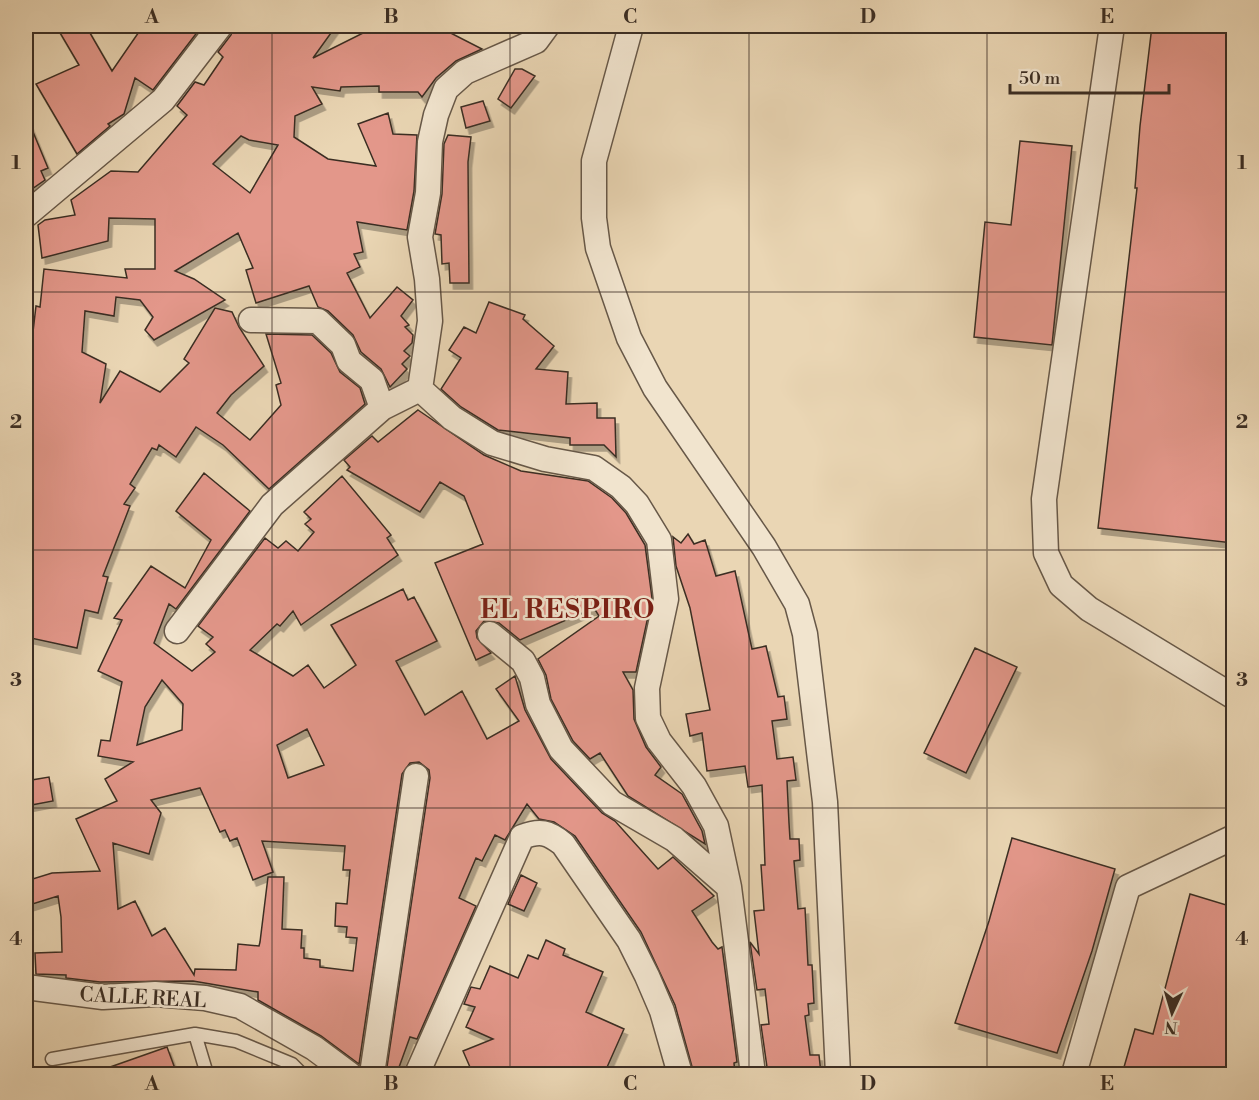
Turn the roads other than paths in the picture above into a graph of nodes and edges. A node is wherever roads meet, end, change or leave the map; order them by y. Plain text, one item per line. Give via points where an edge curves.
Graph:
1 (220, 26) edge
2 (548, 26) edge
3 (631, 26) edge
4 (1112, 26) edge
5 (26, 215) edge
6 (251, 320) dead end
7 (420, 388) junction
8 (382, 408) junction
9 (177, 631) dead end
10 (490, 634) dead end
11 (1233, 697) edge
12 (416, 776) dead end
13 (1233, 837) edge
14 (729, 887) junction
15 (26, 987) edge
16 (195, 1035) junction
17 (52, 1059) dead end
18 (207, 1074) edge
19 (302, 1074) edge
20 (349, 1074) edge
21 (372, 1074) edge
22 (417, 1074) edge
23 (680, 1074) edge
24 (753, 1074) edge
25 (838, 1074) edge
26 (1074, 1074) edge

1 - 5 street via 163,100
2 - 7 street via 536,41 465,72 446,89 436,115 420,237 430,321
3 - 25 street via 594,161 598,248 629,338 655,388 764,547 797,604 805,634 825,801
4 - 11 street via 1044,499 1046,553 1061,585 1089,609
6 - 8 street via 318,321 343,345 349,361 372,380
7 - 8 street
7 - 14 street via 452,418 492,443 594,468 621,487 645,515 659,540 666,599 646,688 648,718 716,826
8 - 9 street via 272,505
10 - 14 street via 523,661 538,704 561,749 612,803 674,839
12 - 21 street
13 - 26 street via 1128,887
14 - 24 street
15 - 20 street, CALLE REAL via 103,997 155,994 206,998 240,1006 314,1048
16 - 17 lane
16 - 18 lane
16 - 19 lane via 236,1041 292,1064
22 - 23 street via 522,837 536,832 550,833 563,844 629,940 662,1011

